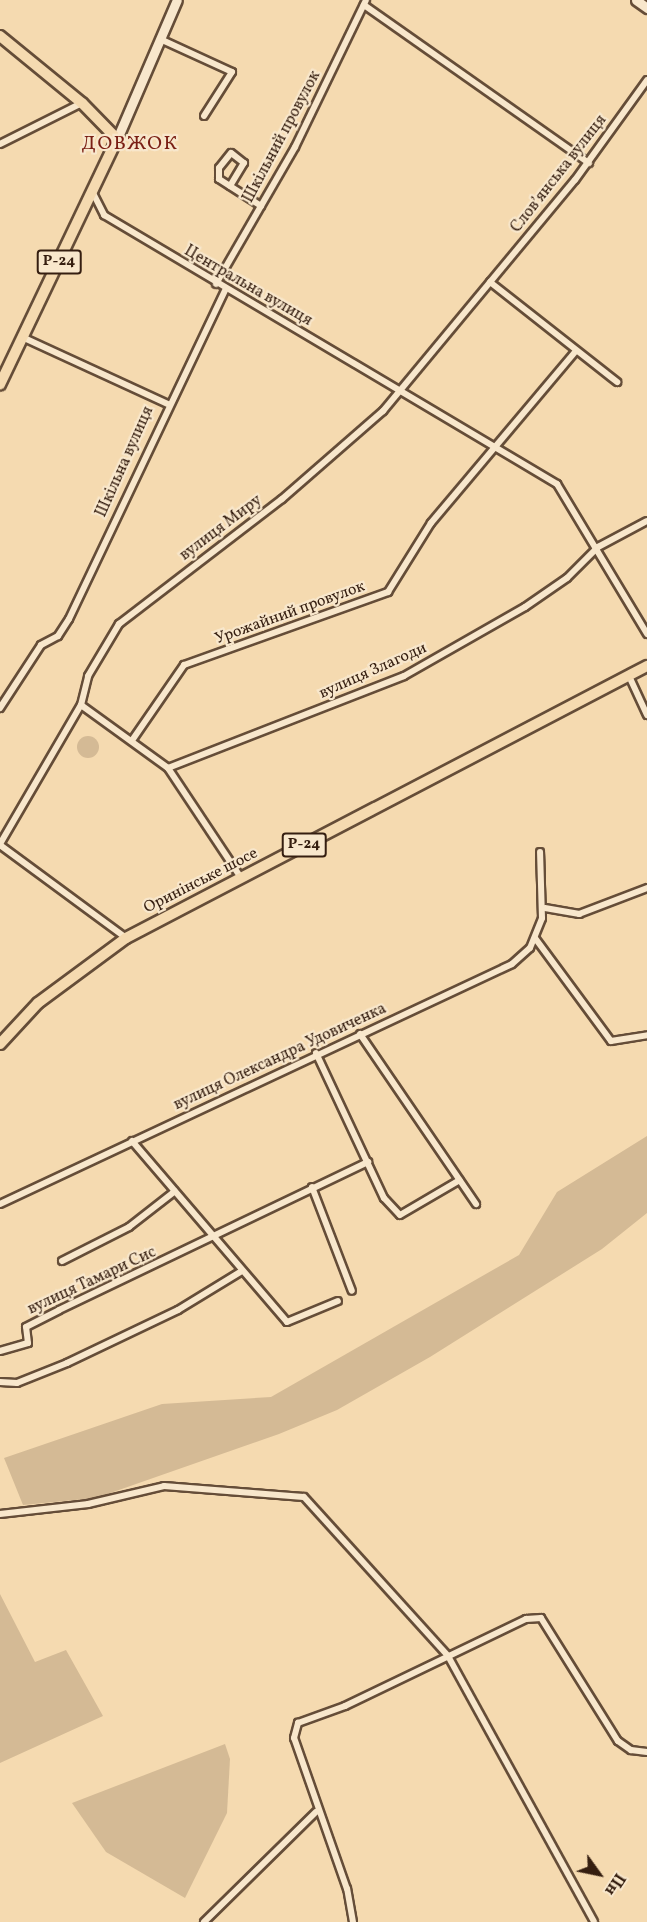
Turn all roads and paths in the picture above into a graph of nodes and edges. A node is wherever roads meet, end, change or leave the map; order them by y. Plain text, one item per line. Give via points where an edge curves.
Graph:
1 (177, 0) edge
2 (636, 0) edge
3 (365, 3) edge
4 (647, 8) edge
5 (0, 36) edge
6 (160, 39) junction
7 (647, 80) edge
8 (82, 103) junction
9 (204, 116) dead end
10 (117, 139) junction
11 (0, 144) edge
12 (588, 163) junction
13 (230, 186) junction
14 (93, 193) junction
15 (261, 206) junction
16 (490, 282) junction
17 (216, 284) junction
18 (225, 290) junction
19 (22, 337) junction
20 (575, 352) junction
21 (617, 382) dead end
22 (0, 384) edge
23 (402, 389) junction
24 (168, 405) junction
25 (495, 448) junction
26 (647, 520) edge
27 (598, 547) junction
28 (647, 634) edge
29 (647, 666) edge
30 (629, 676) junction
31 (81, 705) junction
32 (0, 708) edge
33 (647, 715) edge
34 (133, 739) junction
35 (168, 768) junction
36 (0, 844) edge
37 (540, 852) dead end
38 (241, 878) junction
39 (647, 888) edge
40 (544, 908) junction
41 (126, 938) junction
42 (535, 938) junction
43 (360, 1034) junction
44 (647, 1035) edge
45 (0, 1044) edge
46 (316, 1053) junction
47 (132, 1141) junction
48 (368, 1162) junction
49 (460, 1180) junction
50 (312, 1187) junction
51 (175, 1191) junction
52 (0, 1204) edge
53 (476, 1204) dead end
54 (210, 1233) junction
55 (62, 1261) dead end
56 (242, 1271) junction
57 (352, 1291) dead end
58 (338, 1301) dead end
59 (0, 1351) edge
60 (0, 1382) edge
61 (0, 1514) edge
62 (448, 1656) junction
63 (647, 1752) edge
64 (316, 1812) junction
65 (204, 1922) edge
66 (353, 1922) edge
67 (594, 1922) edge

1 - 6 street
2 - 4 street
3 - 12 street
3 - 15 street, Шкільний провулок
5 - 8 main road
6 - 9 street via 232,72
6 - 10 street
7 - 12 street, Словʼянська вулиця
8 - 10 main road
8 - 11 street
10 - 14 main road, Р-24
12 - 16 street, Словʼянська вулиця
13 - 13 street via 244,163 231,153 218,171
13 - 15 street
14 - 17 street, Центральна вулиця via 104,215
14 - 19 main road, Р-24
15 - 17 street, Шкільний провулок
16 - 20 street
16 - 23 street, Словʼянська вулиця
17 - 18 street, Центральна вулиця
18 - 23 street, Центральна вулиця
18 - 24 street, Шкільна вулиця
19 - 22 main road, Р-24
19 - 24 street
20 - 21 street
20 - 25 street
23 - 25 street, Центральна вулиця
23 - 31 street, вулиця Миру via 282,500 126,618 88,676
24 - 32 street, Шкільна вулиця via 62,632 48,641
25 - 27 street, Центральна вулиця via 557,484
25 - 34 street, Урожайний провулок via 431,523 388,592 184,665
26 - 27 street, вулиця Злагоди
27 - 28 street, Центральна вулиця
27 - 35 street, вулиця Злагоди via 567,578 525,607 404,676
29 - 30 main road, Р-24
30 - 33 street
30 - 38 main road, Оринінське шосе / Р-24
31 - 34 street
31 - 36 street
34 - 35 street
35 - 38 street
36 - 41 street
37 - 40 street, вулиця Олександра Удовиченка
38 - 41 main road, Оринінське шосе / Р-24
39 - 40 street via 579,914
40 - 42 street, вулиця Олександра Удовиченка
41 - 45 main road, Оринінське шосе / Р-24 via 39,1003
42 - 43 street, вулиця Олександра Удовиченка via 512,964
42 - 44 street via 611,1041
43 - 46 street, вулиця Олександра Удовиченка
43 - 49 street
46 - 47 street, вулиця Олександра Удовиченка
46 - 48 street
47 - 51 street
47 - 52 street, вулиця Олександра Удовиченка
48 - 49 street via 384,1198 402,1217
48 - 50 street
49 - 53 street
50 - 54 street
50 - 57 street
51 - 54 street
51 - 55 street, вулиця Тамари Сис via 129,1227
54 - 56 street
54 - 59 street, вулиця Тамари Сис via 145,1272 26,1327 28,1343
56 - 58 street via 287,1322
56 - 60 street via 178,1310 68,1363 17,1383
61 - 62 street via 88,1504 164,1486 304,1497
62 - 63 street via 526,1619 542,1618 618,1741 631,1750
62 - 64 street via 345,1707 298,1723 294,1738
62 - 67 street
64 - 65 street
64 - 66 street via 347,1889

